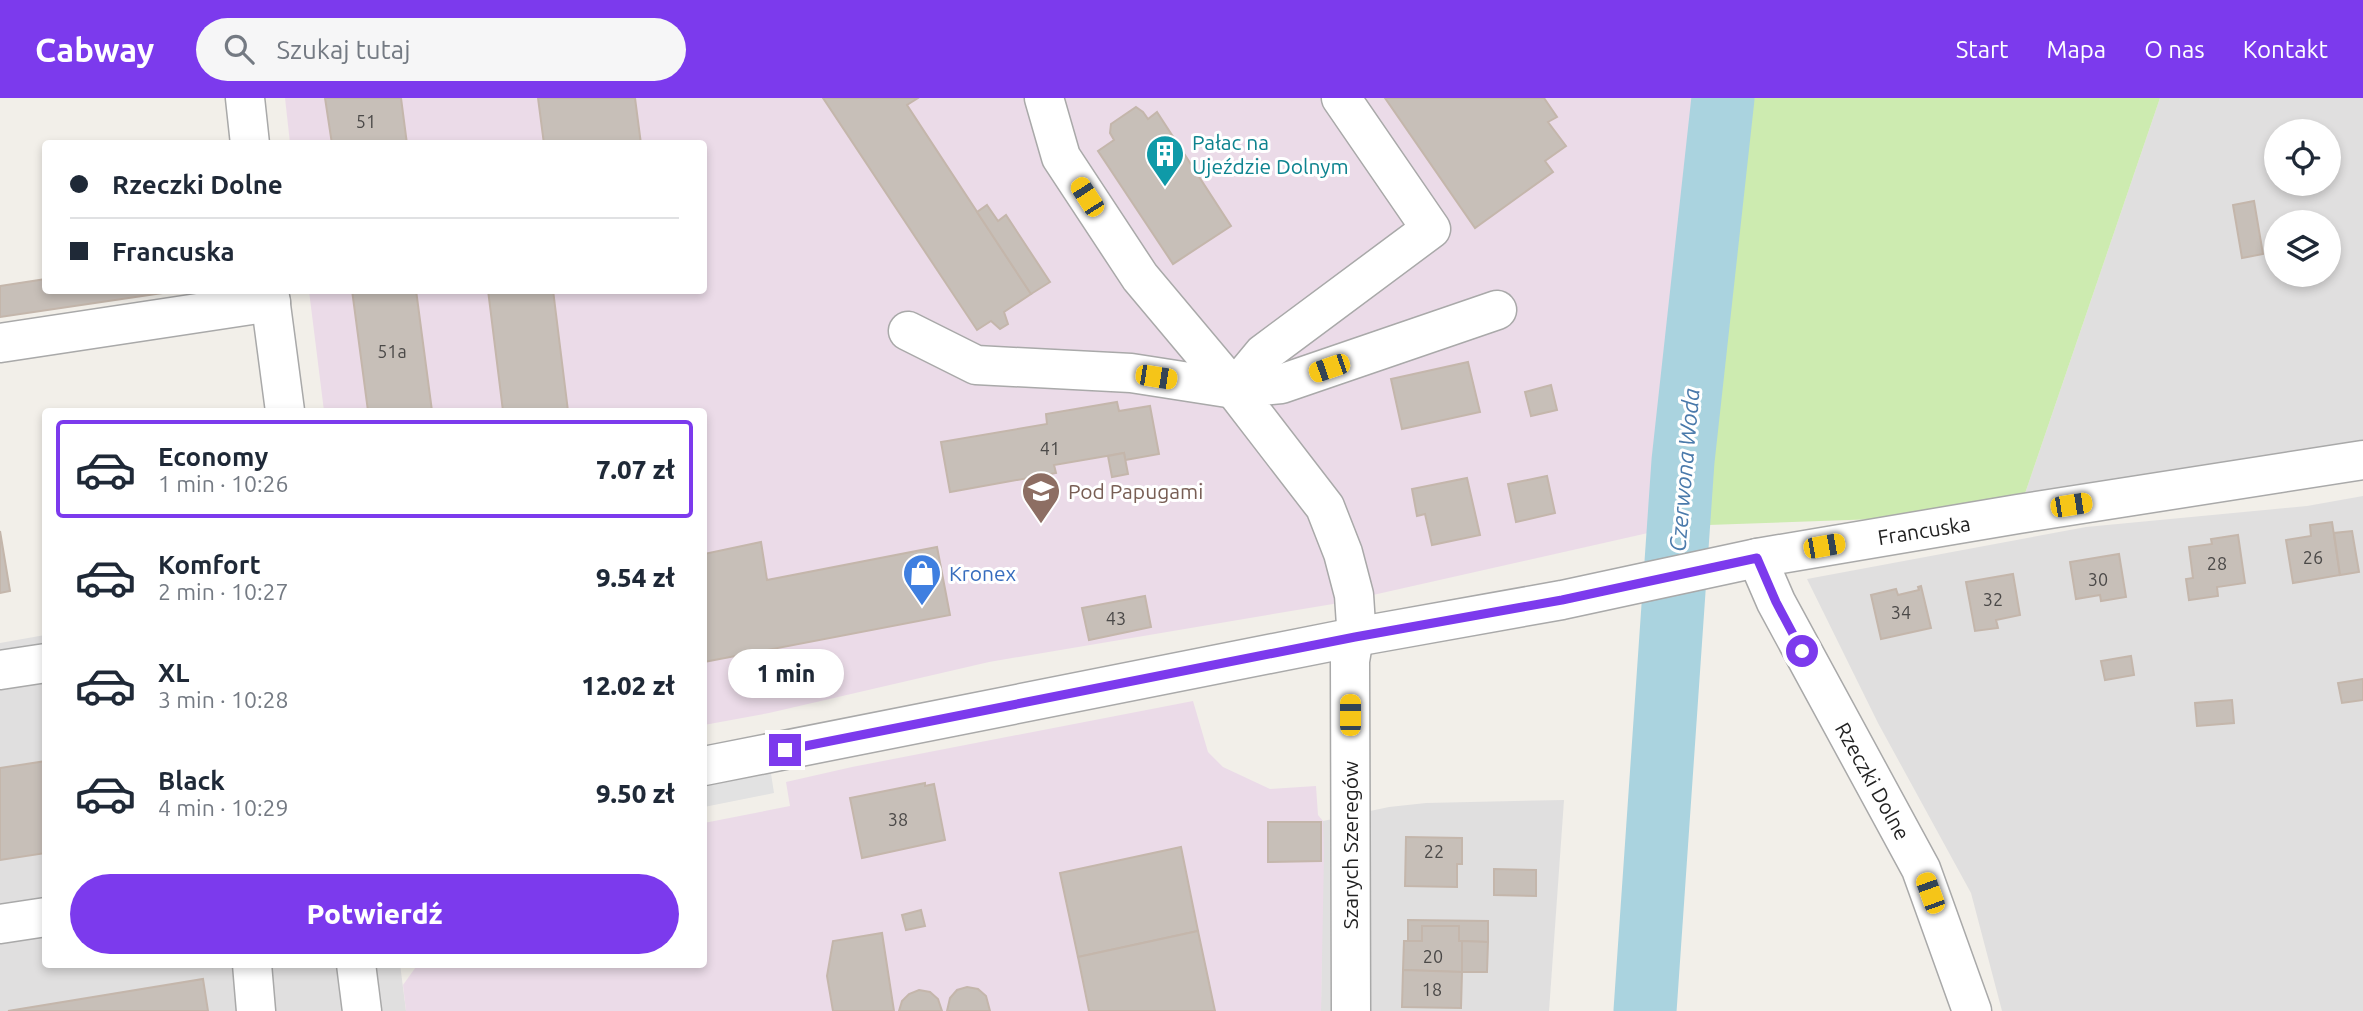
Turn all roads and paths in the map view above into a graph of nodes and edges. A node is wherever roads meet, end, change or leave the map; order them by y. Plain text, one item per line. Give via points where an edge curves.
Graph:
1 (244, 98) edge
2 (1044, 98) edge
3 (1341, 98) edge
4 (249, 140) edge
5 (270, 296) edge
6 (1497, 310) dead end
7 (908, 331) dead end
8 (0, 343) edge
9 (1234, 389) junction
10 (285, 408) edge
11 (2363, 460) edge
12 (1757, 558) junction
13 (1355, 637) junction
14 (42, 664) edge
15 (0, 670) edge
16 (707, 765) edge
17 (42, 918) edge
18 (0, 924) edge
19 (252, 968) edge
20 (357, 968) edge
21 (256, 1011) edge
22 (362, 1011) edge
23 (1351, 1011) edge
24 (1972, 1011) edge

1 - 4 street
2 - 9 street, Szarych Szeregów via 1068,168 1140,277
3 - 9 street via 1431,229 1263,355
5 - 8 street
5 - 10 street
6 - 9 street via 1281,384
7 - 9 street via 976,365 1130,373
9 - 13 street, Szarych Szeregów via 1325,507 1354,595
11 - 12 street, Francuska
12 - 13 street, Francuska via 1562,600
12 - 24 street, Rzeczki Dolne via 1776,602 1921,869
13 - 16 street, Francuska
13 - 23 street, Szarych Szeregów via 1350,661
14 - 15 street
17 - 18 street
19 - 21 street
20 - 22 street

